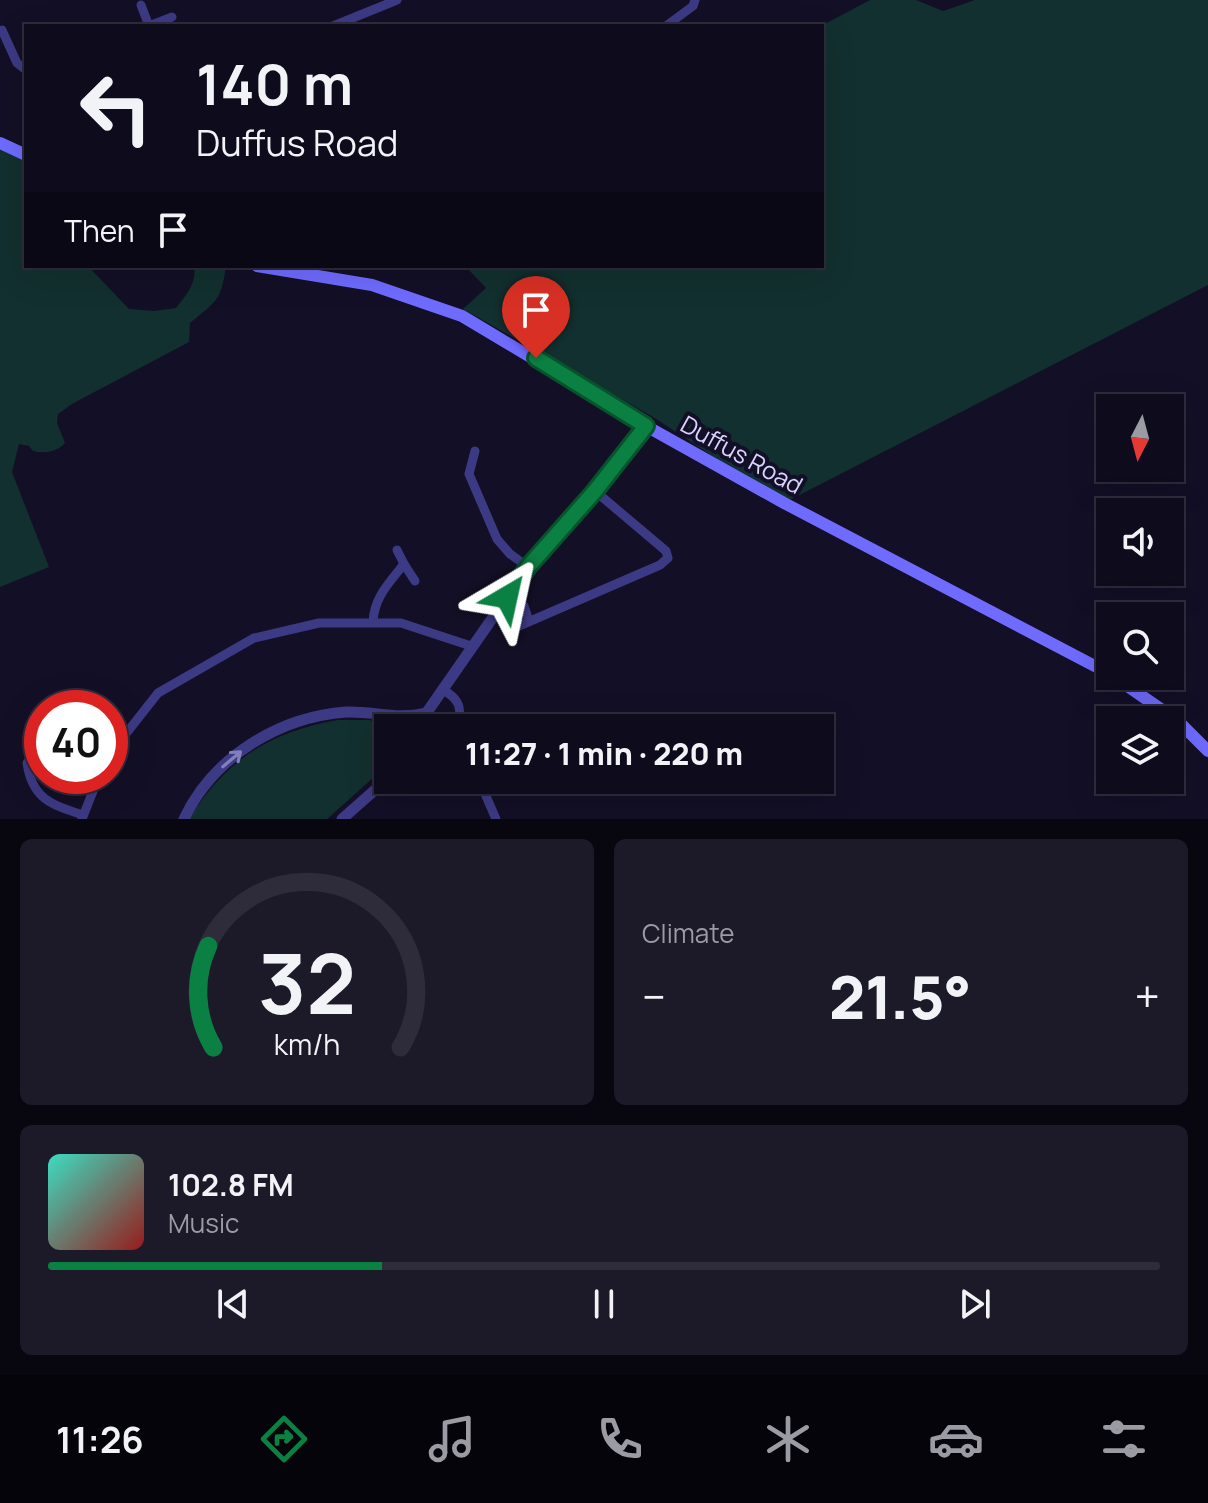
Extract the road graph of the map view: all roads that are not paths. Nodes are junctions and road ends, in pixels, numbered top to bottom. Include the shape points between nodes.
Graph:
1 (397, 0) edge
2 (695, 0) edge
3 (141, 5) dead end
4 (172, 17) dead end
5 (148, 24) edge
6 (154, 24) edge
7 (338, 24) edge
8 (669, 24) edge
9 (0, 31) edge
10 (24, 68) edge
11 (0, 143) edge
12 (24, 153) edge
13 (269, 268) edge
14 (646, 426) junction
15 (475, 451) dead end
16 (595, 491) junction
17 (397, 550) dead end
18 (404, 564) junction
19 (528, 567) junction
20 (415, 581) dead end
21 (524, 606) dead end
22 (529, 621) junction
23 (373, 622) junction
24 (512, 629) dead end
25 (471, 646) junction
26 (1096, 667) edge
27 (442, 689) junction
28 (1134, 690) edge
29 (426, 713) joint
30 (419, 714) edge
31 (460, 714) edge
32 (374, 715) edge
33 (128, 730) edge
34 (1208, 751) edge
35 (374, 791) edge
36 (40, 794) edge
37 (92, 794) edge
38 (485, 794) edge
39 (82, 817) edge
40 (494, 818) edge
41 (184, 819) edge
42 (342, 819) edge

1 - 7 street
2 - 8 street
3 - 5 street
4 - 6 street
9 - 10 street
11 - 12 main road
13 - 14 main road, Duffus Road via 372,285 462,316
14 - 16 street
14 - 26 main road, Duffus Road
15 - 19 street via 469,474 497,539
16 - 19 street
16 - 22 street via 668,558
17 - 18 street
18 - 20 street
18 - 23 street via 379,595
19 - 25 street
21 - 22 street
22 - 24 street
23 - 25 street via 401,623
23 - 33 street via 319,623 254,638 158,693
25 - 27 street
27 - 29 street
27 - 31 street via 457,698
28 - 34 main road, Duffus Road via 1168,713
29 - 30 street
41 -> 32 street via 209,779 262,737 307,718
35 - 42 street
36 - 39 street via 47,803
37 - 39 street
38 - 40 street

